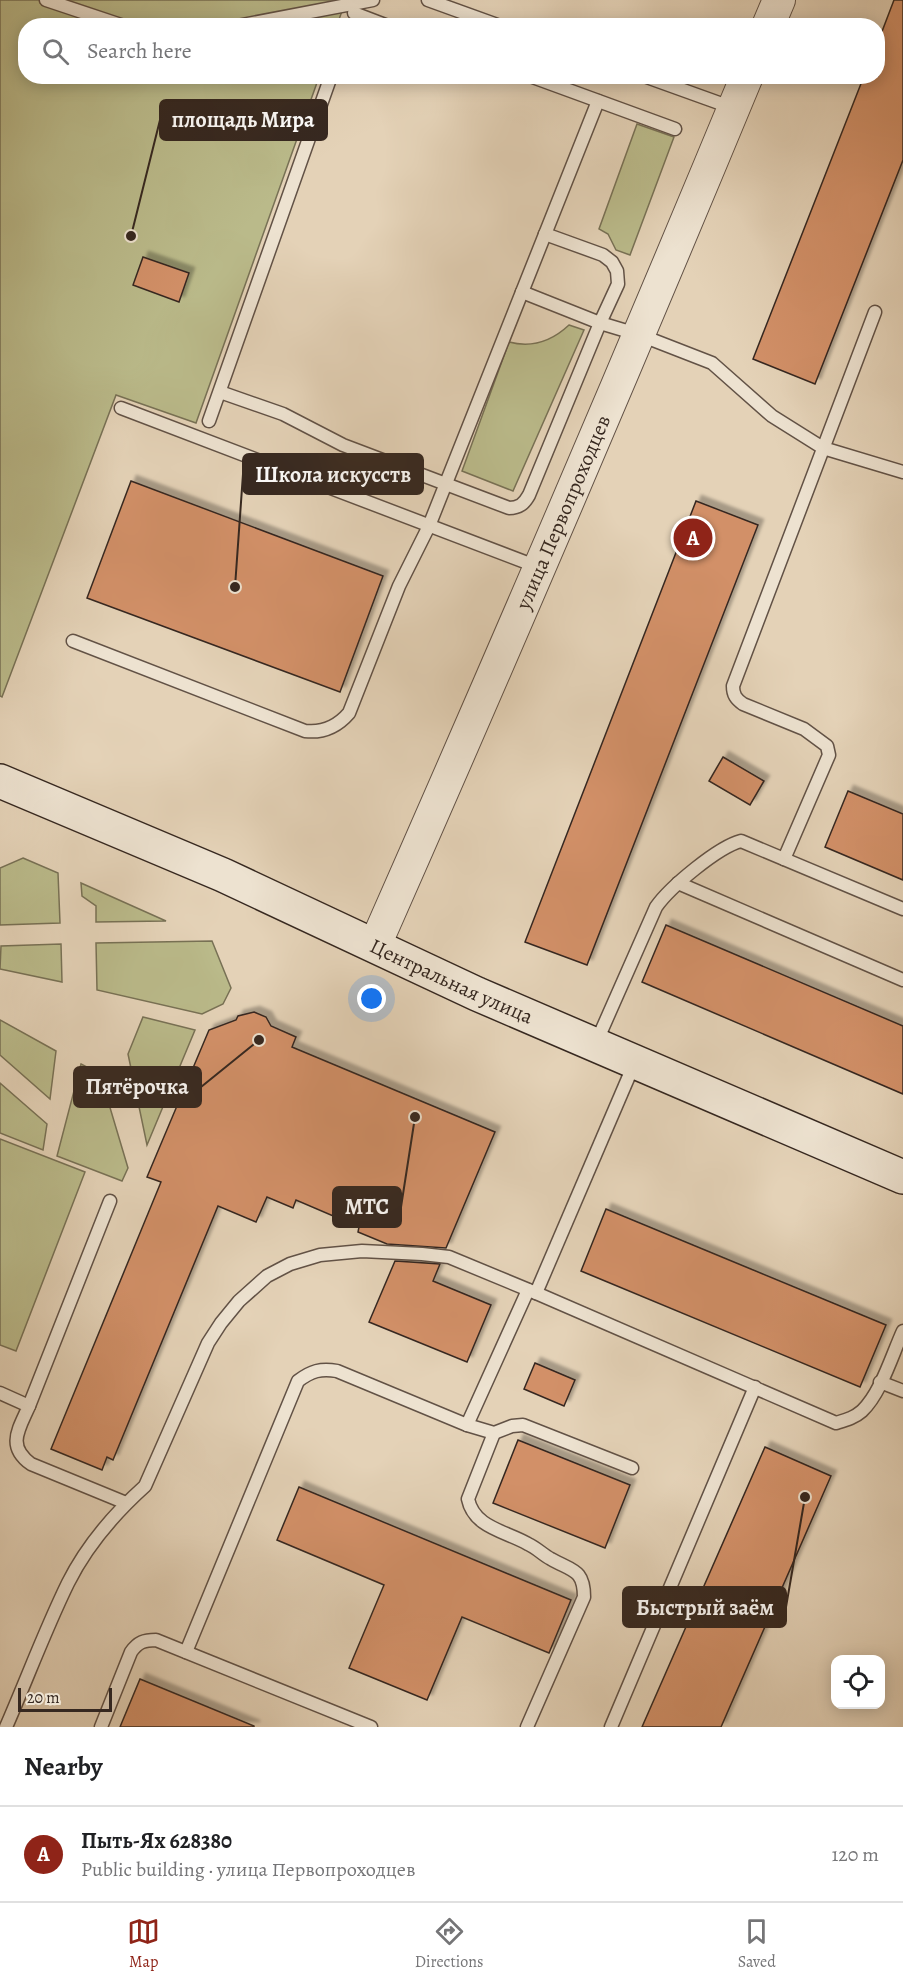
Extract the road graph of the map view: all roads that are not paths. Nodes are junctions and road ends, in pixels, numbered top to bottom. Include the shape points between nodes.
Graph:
1 (46, 0) edge
2 (373, 0) edge
3 (428, 0) edge
4 (779, 0) edge
5 (356, 8) junction
6 (100, 18) edge
7 (290, 18) edge
8 (352, 18) edge
9 (374, 18) edge
10 (478, 18) edge
11 (771, 18) edge
12 (328, 84) edge
13 (552, 84) edge
14 (666, 84) edge
15 (744, 84) edge
16 (598, 101) junction
17 (734, 108) junction
18 (675, 129) dead end
19 (545, 234) junction
20 (522, 292) junction
21 (875, 312) dead end
22 (600, 323) junction
23 (640, 335) junction
24 (220, 392) junction
25 (121, 408) dead end
26 (209, 421) dead end
27 (823, 448) junction
28 (903, 472) edge
29 (446, 484) junction
30 (429, 526) junction
31 (540, 568) junction
32 (72, 640) dead end
33 (0, 781) edge
34 (784, 858) junction
35 (678, 883) junction
36 (903, 909) edge
37 (375, 945) junction
38 (903, 981) edge
39 (595, 1044) junction
40 (635, 1062) junction
41 (903, 1177) edge
42 (110, 1201) dead end
43 (532, 1291) junction
44 (903, 1331) edge
45 (880, 1382) junction
46 (755, 1387) junction
47 (903, 1391) edge
48 (0, 1393) edge
49 (29, 1406) junction
50 (467, 1425) junction
51 (494, 1433) junction
52 (632, 1468) dead end
53 (126, 1503) junction
54 (186, 1652) junction
55 (6, 1727) edge
56 (101, 1727) edge
57 (371, 1727) edge
58 (527, 1727) edge
59 (611, 1727) edge

1 - 6 lane
2 - 5 lane
3 - 10 lane
4 - 11 street
5 - 7 lane
5 - 8 lane
5 - 9 lane
12 - 24 lane
13 - 16 lane
14 - 17 lane
15 - 17 street, улица Первопроходцев
16 - 18 lane
16 - 19 lane
17 - 23 street, улица Первопроходцев
19 - 20 lane
19 - 22 lane via 612,262 618,284
20 - 22 lane
20 - 29 lane
21 - 27 lane
22 - 23 lane
22 - 29 lane via 524,503 509,508
23 - 27 lane via 712,363 772,416
23 - 31 street, улица Первопроходцев
24 - 26 lane
24 - 29 lane via 283,414 343,445
25 - 30 lane
27 - 28 lane
27 - 34 lane via 733,686 733,693 743,704 804,729 827,746 828,755
29 - 30 lane
30 - 31 lane
30 - 32 lane via 399,586 349,713 329,729 305,731
31 - 37 street, улица Первопроходцев
33 - 37 main road, Центральная улица via 223,875
34 - 35 lane via 741,841 730,844
34 - 36 lane
35 - 38 lane
35 - 39 lane via 656,907
37 - 39 main road, Центральная улица
39 - 40 main road, Центральная улица
40 - 41 main road, Центральная улица
40 - 43 lane
42 - 49 lane
43 - 46 lane
43 - 50 lane
43 - 53 lane via 449,1257 412,1253 362,1251 320,1255 267,1276 239,1301 208,1343 145,1486
44 - 45 lane
45 - 46 lane via 860,1412 836,1423
45 - 47 lane
46 - 59 lane
48 - 49 lane
49 - 53 lane via 16,1438 21,1457
50 - 51 lane
50 - 54 lane via 338,1371 315,1371 298,1381
51 - 52 lane via 523,1425
51 - 58 lane via 468,1499 470,1509 485,1524 570,1568 580,1575 584,1586 584,1597
53 - 55 lane via 69,1582
54 - 56 lane via 156,1640 137,1644
54 - 57 lane

